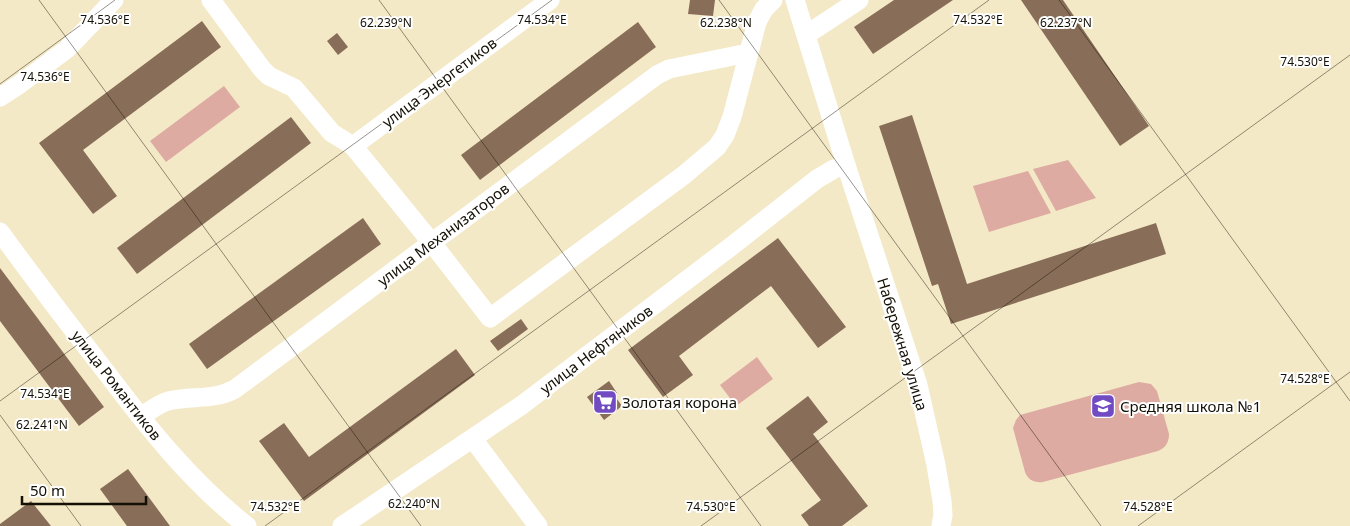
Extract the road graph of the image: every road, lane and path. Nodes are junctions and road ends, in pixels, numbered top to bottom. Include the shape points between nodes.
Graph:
1 (114, 0) edge
2 (211, 0) edge
3 (550, 0) edge
4 (772, 0) edge
5 (795, 0) edge
6 (858, 0) edge
7 (806, 35) junction
8 (748, 53) junction
9 (0, 97) edge
10 (352, 146) junction
11 (846, 165) junction
12 (0, 232) edge
13 (432, 243) junction
14 (140, 418) junction
15 (473, 439) junction
16 (247, 526) edge
17 (342, 526) edge
18 (538, 526) edge
19 (941, 526) edge

1 - 9 street via 67,49
2 - 10 street via 262,69 294,88 332,133
3 - 10 street, улица Энергетиков
4 - 8 street via 757,22
5 - 7 street, Набережная улица
6 - 7 street
7 - 11 street, Набережная улица
8 - 13 street, улица Механизаторов via 669,69 657,75
8 - 13 street via 732,117 717,147 684,175 490,318
10 - 13 street
11 - 15 street, улица Нефтяников via 817,179
11 - 19 street, Набережная улица via 918,384 941,492
12 - 14 street, улица Романтиков
13 - 14 street, улица Механизаторов via 235,389 217,397 169,401
14 - 16 street, улица Романтиков via 214,500
15 - 17 street, улица Нефтяников
15 - 18 street

